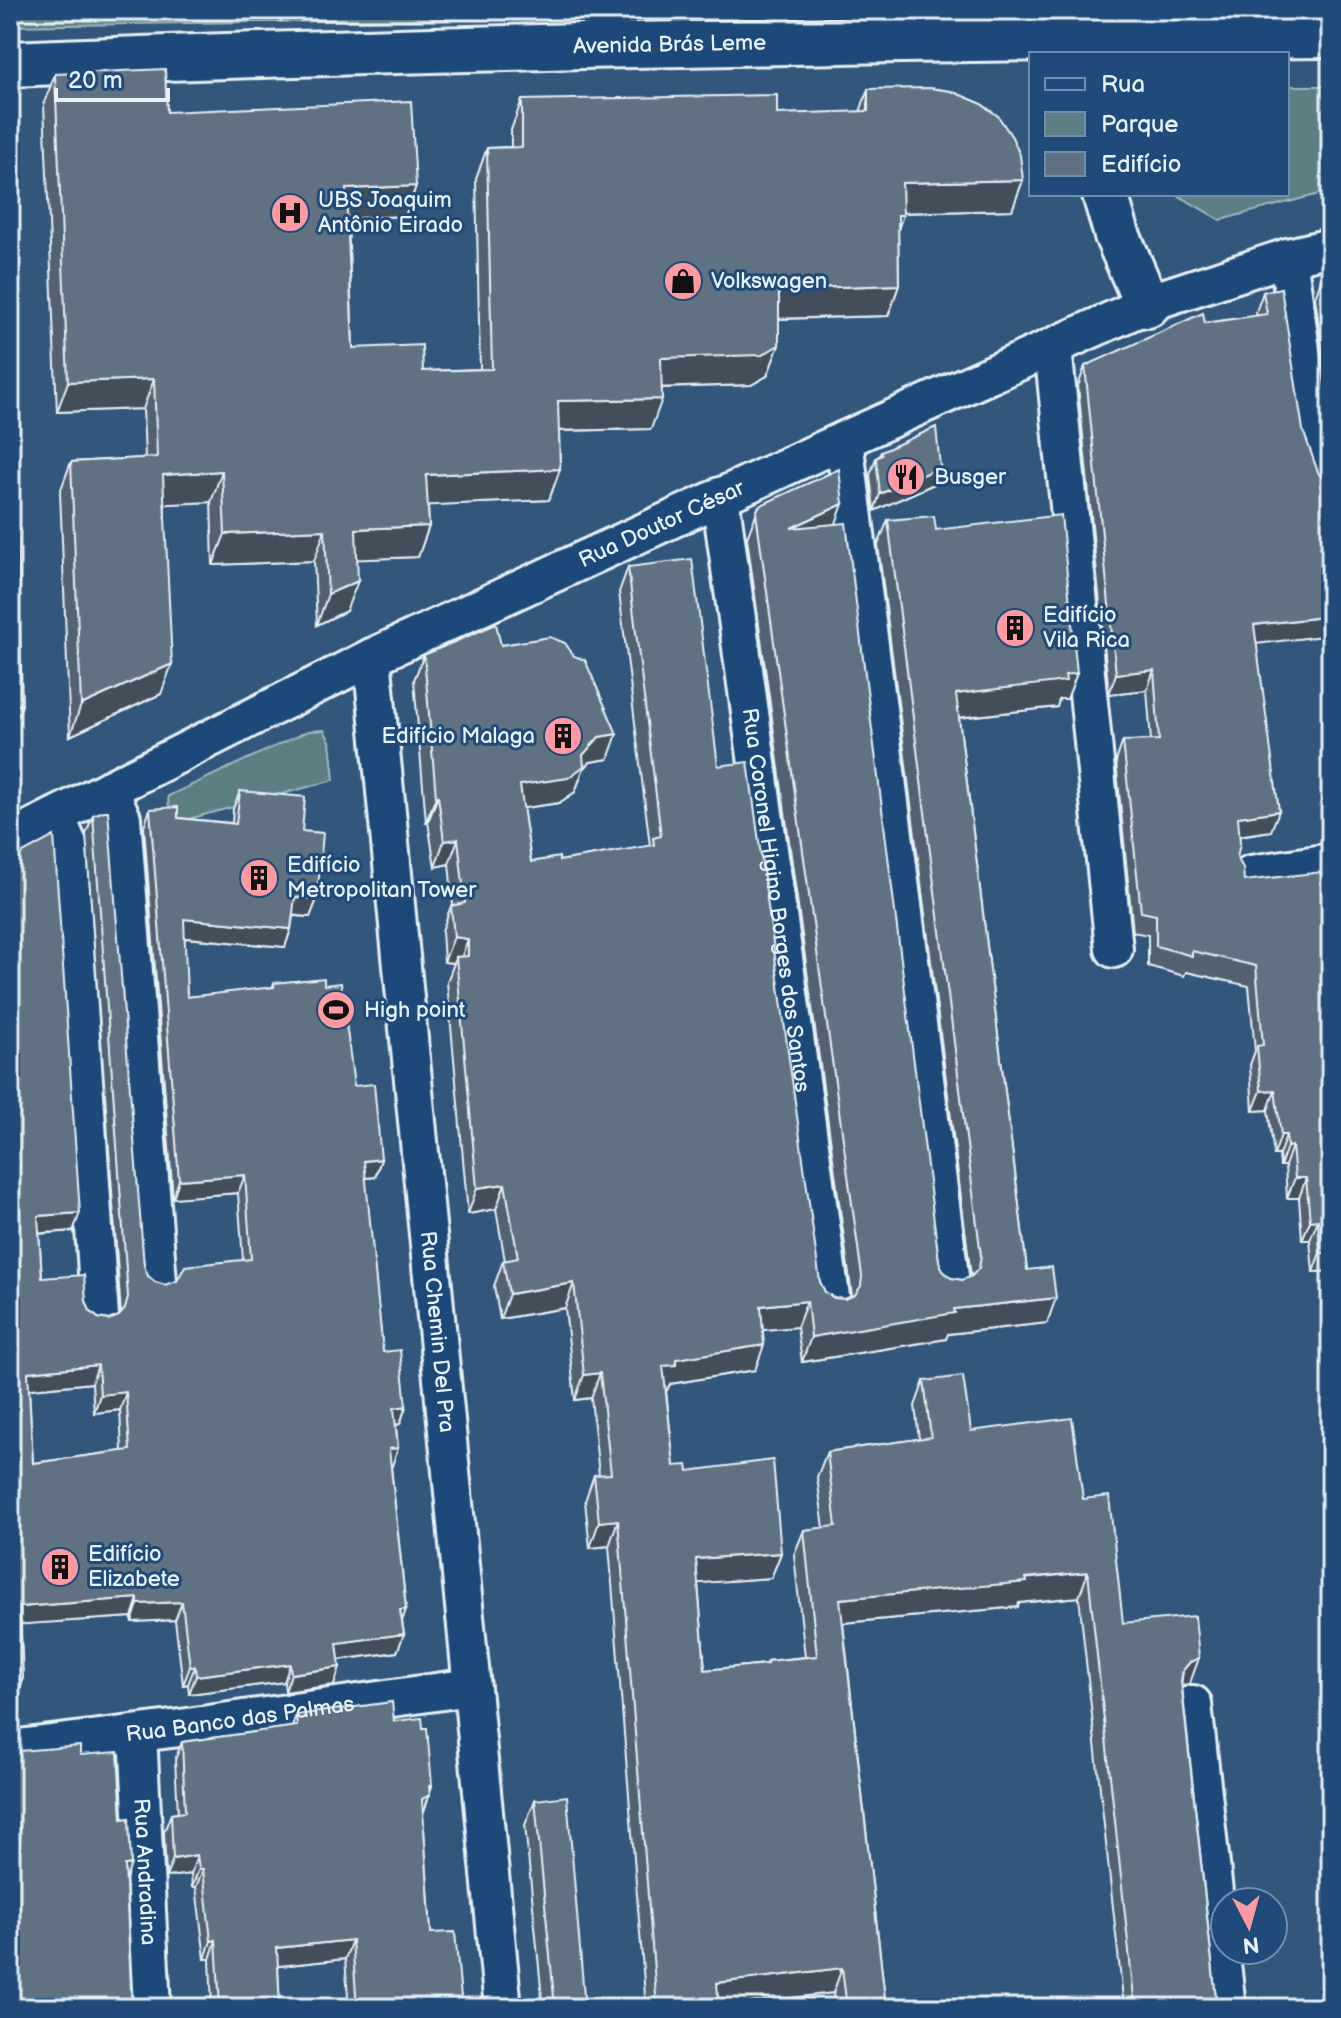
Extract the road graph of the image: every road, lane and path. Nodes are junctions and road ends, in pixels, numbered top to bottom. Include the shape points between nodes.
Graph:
1 (1331, 35) edge
2 (1021, 49) edge
3 (10, 64) edge
4 (1106, 196) edge
5 (1331, 247) edge
6 (1288, 257) junction
7 (1147, 305) junction
8 (1053, 348) junction
9 (844, 440) junction
10 (1331, 485) edge
11 (720, 496) junction
12 (372, 657) junction
13 (109, 789) junction
14 (56, 816) junction
15 (10, 839) edge
16 (1331, 862) edge
17 (1251, 874) dead end
18 (1114, 949) dead end
19 (158, 1282) edge
20 (951, 1284) edge
21 (832, 1304) edge
22 (100, 1317) edge
23 (471, 1687) junction
24 (1193, 1704) dead end
25 (138, 1734) junction
26 (10, 1749) edge
27 (152, 2008) edge
28 (503, 2008) edge
29 (1227, 2008) edge

1 - 2 main road, Avenida Brás Leme
2 - 3 main road, Avenida Brás Leme via 308,52
4 - 7 main road
5 - 6 street, Rua Doutor César
6 - 7 street, Rua Doutor César
6 - 10 street via 1310,415
7 - 8 street, Rua Doutor César
8 - 9 street, Rua Doutor César
8 - 18 street
9 - 11 street, Rua Doutor César
9 - 20 street
11 - 12 street, Rua Doutor César
11 - 21 street, Rua Coronel Higino Borges dos Santos
12 - 13 street, Rua Doutor César
12 - 23 street, Rua Chemin Del Pra
13 - 14 street, Rua Doutor César
13 - 19 street via 122,818
14 - 15 street, Rua Doutor César
14 - 22 street via 68,844
16 - 17 street
23 - 25 street, Rua Banco das Palmas
23 - 28 street, Rua Chemin Del Pra
24 - 29 street
25 - 26 street, Rua Banco das Palmas
25 - 27 street, Rua Andradina

